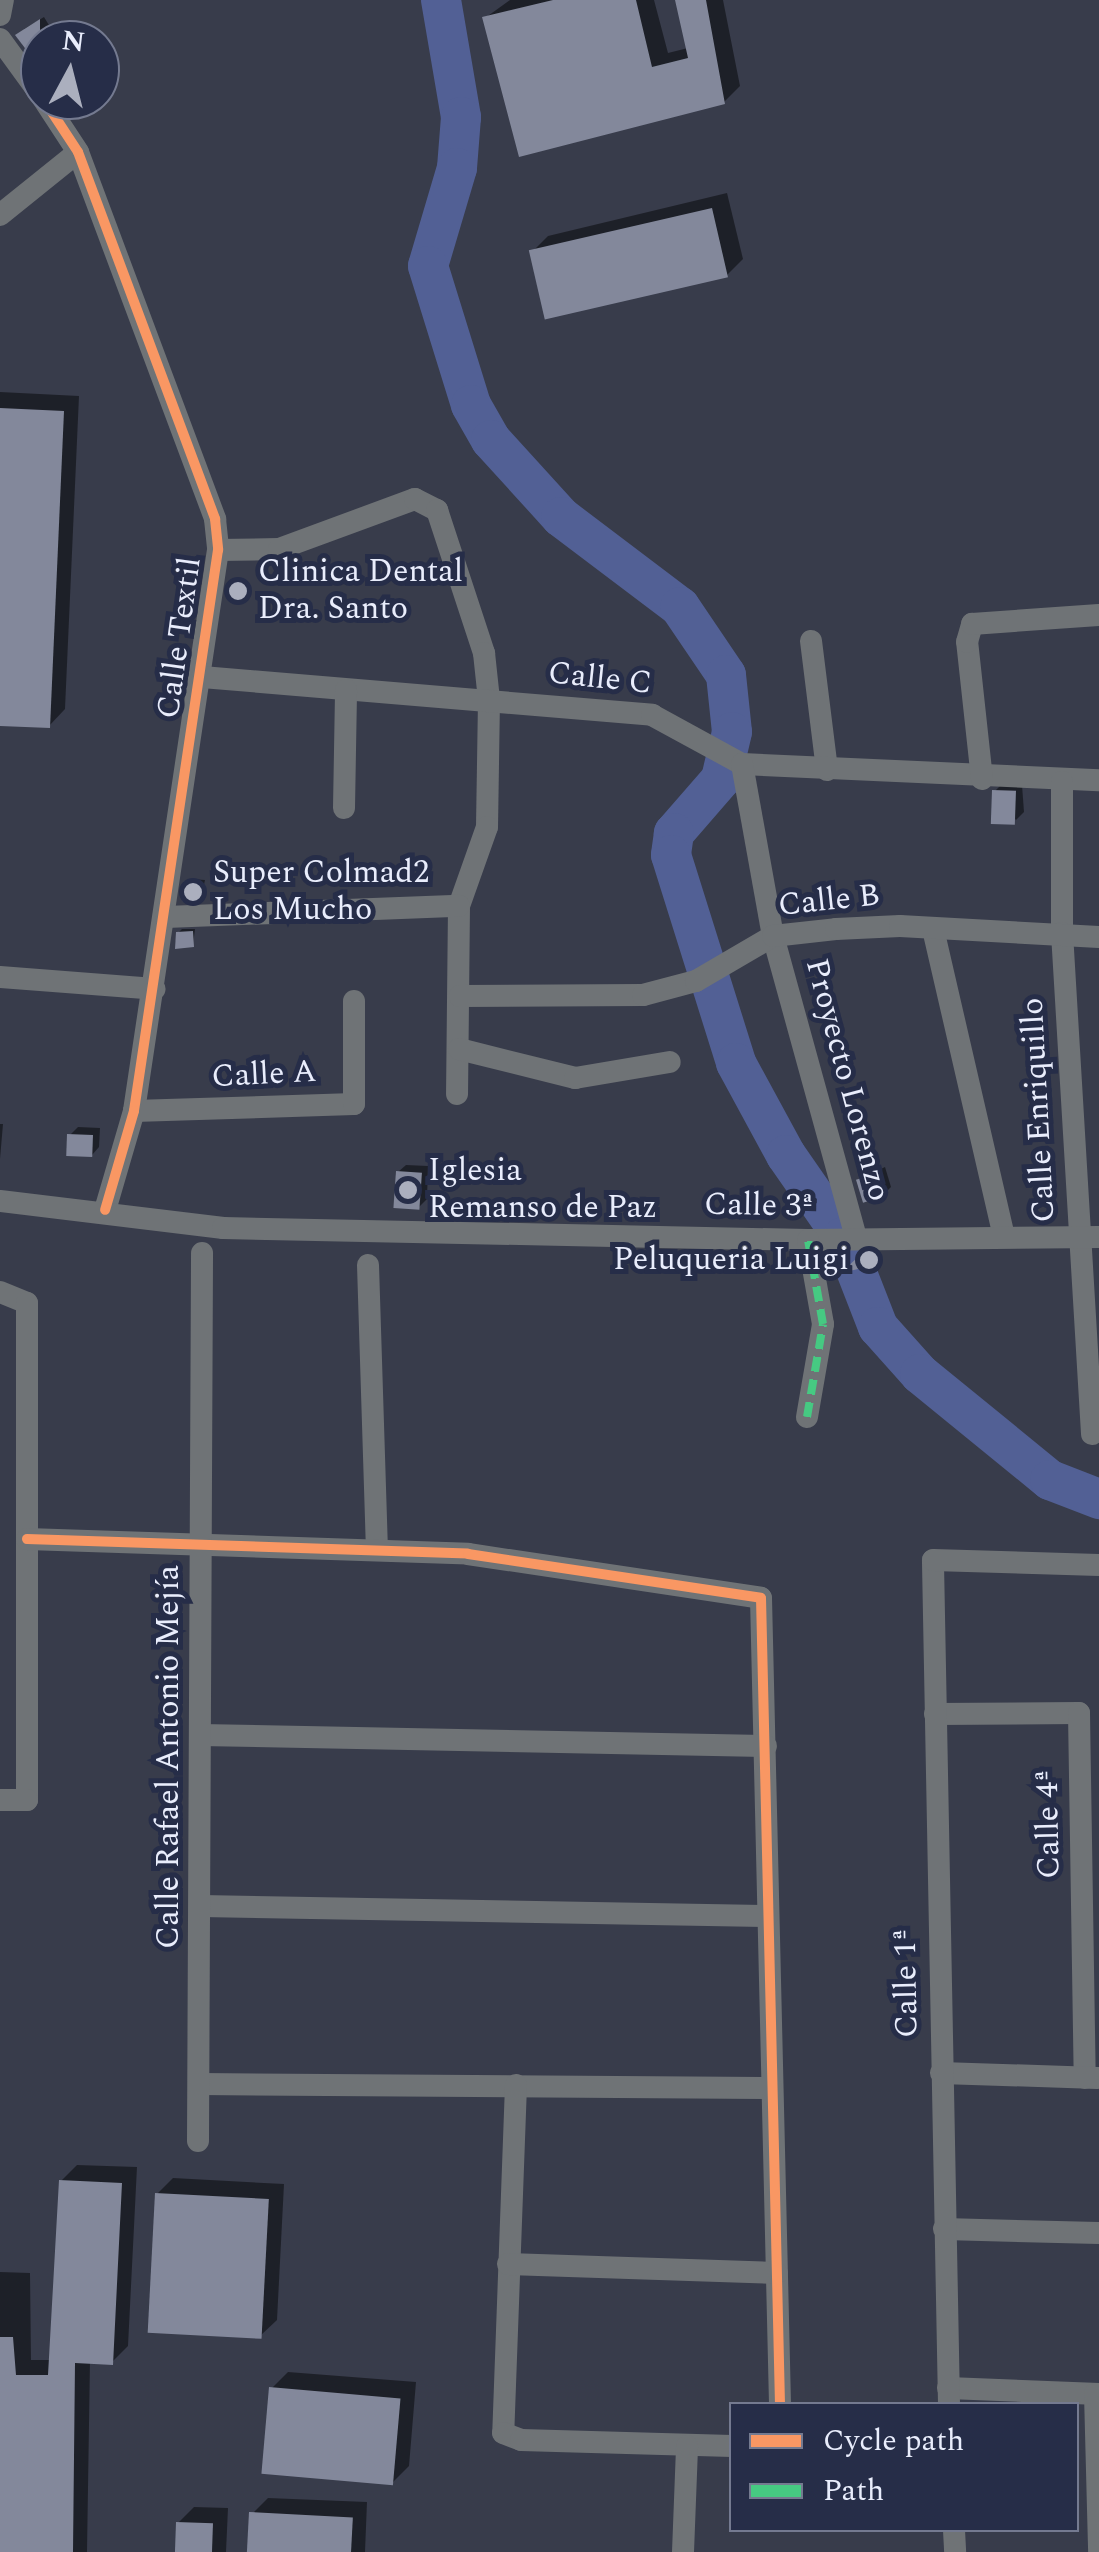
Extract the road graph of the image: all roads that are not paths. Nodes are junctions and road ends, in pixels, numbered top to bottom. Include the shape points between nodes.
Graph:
1 (3, 0) edge
2 (1, 29) edge
3 (20, 61) edge
4 (57, 120) edge
5 (78, 152) junction
6 (0, 215) edge
7 (218, 550) junction
8 (1099, 615) edge
9 (811, 641) dead end
10 (202, 677) junction
11 (346, 690) junction
12 (489, 700) junction
13 (742, 764) junction
14 (828, 770) junction
15 (982, 778) junction
16 (1099, 780) edge
17 (1062, 782) junction
18 (344, 808) dead end
19 (459, 906) junction
20 (166, 917) junction
21 (933, 929) junction
22 (1062, 933) junction
23 (773, 936) junction
24 (1099, 936) edge
25 (0, 977) edge
26 (155, 988) junction
27 (460, 996) junction
28 (354, 1001) dead end
29 (458, 1050) junction
30 (670, 1062) dead end
31 (456, 1094) dead end
32 (134, 1111) junction
33 (0, 1202) edge
34 (105, 1210) junction
35 (1004, 1236) junction
36 (856, 1237) junction
37 (1089, 1237) edge
38 (814, 1240) junction
39 (202, 1253) dead end
40 (368, 1265) dead end
41 (0, 1292) edge
42 (1094, 1390) edge
43 (807, 1416) dead end
44 (1092, 1434) dead end
45 (27, 1539) junction
46 (203, 1544) junction
47 (376, 1547) junction
48 (1099, 1564) edge
49 (935, 1714) junction
50 (200, 1735) junction
51 (766, 1746) junction
52 (0, 1800) edge
53 (201, 1906) junction
54 (766, 1916) junction
55 (941, 2073) junction
56 (1092, 2078) edge
57 (199, 2084) junction
58 (516, 2086) junction
59 (771, 2088) junction
60 (198, 2141) dead end
61 (944, 2229) junction
62 (1099, 2233) edge
63 (508, 2264) junction
64 (778, 2273) junction
65 (1097, 2394) edge
66 (949, 2396) edge
67 (780, 2402) edge
68 (687, 2446) junction
69 (729, 2446) edge
70 (684, 2552) edge
71 (1099, 2552) edge

1 - 2 street, Calle Textil
2 - 3 street, Calle Textil
4 - 5 street, Calle Textil
5 - 6 street
5 - 7 street, Calle Textil via 215,519
7 - 10 street, Calle Textil
7 - 12 street via 279,549 394,504 428,501 437,510 484,652
8 - 15 street via 972,624 966,642
9 - 14 street
10 - 11 street, Calle C
10 - 20 street, Calle Textil
11 - 12 street, Calle C
11 - 18 street
12 - 13 street, Calle C via 652,716
12 - 19 street via 486,827
13 - 14 street, Calle C
13 - 23 street, Proyecto Lorenzo
14 - 15 street, Calle C
15 - 17 street, Calle C
16 - 17 street, Calle C
17 - 22 street, Calle Enriquillo
19 - 20 street
19 - 27 street
20 - 26 street, Calle Textil
21 - 22 street, Calle B
21 - 23 street, Calle B
21 - 35 street
22 - 24 street, Calle B
22 - 37 street, Calle Enriquillo
23 - 27 street, Calle B via 696,981 605,999
23 - 36 street, Proyecto Lorenzo
25 - 26 street
26 - 32 street, Calle Textil
27 - 29 street
28 - 32 street, Calle A via 354,1104
29 - 30 street via 575,1078
29 - 31 street
32 - 34 street, Calle Textil
33 - 34 street, Calle 3ª
34 - 38 street, Calle 3ª via 223,1228
35 - 36 street, Calle 3ª
35 - 37 street, Calle 3ª
36 - 38 street, Calle 3ª
37 - 42 street, Calle Enriquillo
38 - 43 street via 823,1324
39 - 46 street, Calle Rafael Antonio Mejía
40 - 47 street
41 - 45 street via 26,1302
42 - 44 street, Calle Enriquillo
45 - 46 street
45 - 52 street via 27,1800
46 - 47 street
46 - 50 street, Calle Rafael Antonio Mejía
47 - 51 street via 752,1592 766,1610
48 - 49 street, Calle 1ª via 934,1560
49 - 55 street, Calle 1ª
49 - 56 street, Calle 4ª via 1079,1714
50 - 51 street
50 - 53 street, Calle Rafael Antonio Mejía
51 - 54 street
53 - 54 street
53 - 57 street, Calle Rafael Antonio Mejía
54 - 59 street
55 - 56 street
55 - 61 street, Calle 1ª
57 - 58 street
57 - 60 street, Calle Rafael Antonio Mejía
58 - 59 street
58 - 63 street
59 - 64 street
61 - 62 street
61 - 66 street, Calle 1ª
63 - 64 street
63 - 68 street via 504,2433 521,2440
64 - 67 street
65 - 66 street
65 - 71 street
68 - 69 street
68 - 70 street

